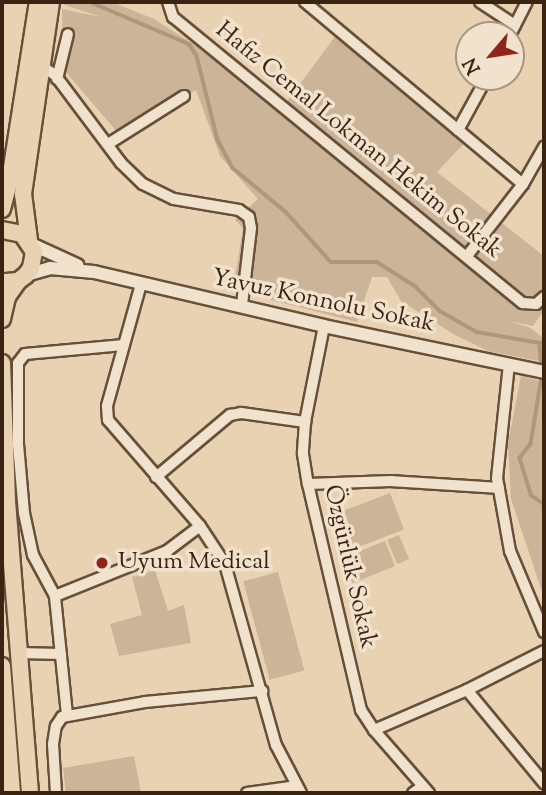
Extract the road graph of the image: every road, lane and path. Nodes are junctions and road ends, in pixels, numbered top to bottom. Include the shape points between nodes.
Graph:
1 (168, 2) edge
2 (304, 2) edge
3 (480, 2) edge
4 (527, 2) edge
5 (46, 4) edge
6 (502, 21) edge
7 (517, 21) edge
8 (68, 34) dead end
9 (42, 66) junction
10 (57, 79) junction
11 (479, 91) edge
12 (184, 96) dead end
13 (458, 130) junction
14 (108, 144) junction
15 (544, 147) edge
16 (523, 184) junction
17 (2, 209) edge
18 (2, 230) edge
19 (30, 242) junction
20 (467, 256) junction
21 (94, 272) junction
22 (15, 279) edge
23 (141, 284) junction
24 (544, 297) edge
25 (242, 305) junction
26 (2, 319) edge
27 (324, 326) junction
28 (124, 345) junction
29 (2, 363) edge
30 (509, 364) junction
31 (539, 371) edge
32 (305, 422) junction
33 (156, 477) junction
34 (308, 484) junction
35 (499, 488) junction
36 (200, 526) junction
37 (55, 596) junction
38 (544, 632) edge
39 (544, 651) edge
40 (19, 653) junction
41 (61, 654) junction
42 (2, 666) edge
43 (467, 690) junction
44 (262, 691) junction
45 (67, 715) junction
46 (374, 730) junction
47 (544, 783) edge
48 (299, 790) edge
49 (426, 790) edge
50 (12, 793) edge
51 (30, 793) edge
52 (55, 793) edge
53 (247, 793) edge
54 (413, 793) edge

1 - 20 street, Hafiz Cemal Lokman Hekim Sokak via 173,17
2 - 13 street
3 - 6 street
4 - 7 street
5 - 9 main road
5 - 17 main road
8 - 10 street
9 - 10 street
9 - 19 main road via 23,194
10 - 14 street
11 - 13 street
12 - 14 street
13 - 16 street
14 - 25 street via 131,173 156,192 248,215 251,228
15 - 16 street
16 - 20 street
18 - 19 main road via 14,230
19 - 21 street, Yavuz Konnolu Sokak
19 - 22 main road via 34,260
20 - 24 street, Hafiz Cemal Lokman Hekim Sokak via 523,303 531,305
21 - 22 street, Yavuz Konnolu Sokak via 50,268
21 - 23 street, Yavuz Konnolu Sokak
22 - 26 main road
23 - 25 street, Yavuz Konnolu Sokak
23 - 28 street
25 - 27 street, Yavuz Konnolu Sokak
27 - 30 street, Yavuz Konnolu Sokak
27 - 32 street, Özgürlük Sokak
28 - 33 street via 107,417
28 - 37 street via 25,354 19,360 18,444 24,513 33,555
29 - 40 main road
30 - 31 street, Yavuz Konnolu Sokak
30 - 35 street via 497,462
32 - 33 street via 234,414
32 - 34 street, Özgürlük Sokak via 303,454
33 - 36 street
34 - 35 street via 391,481
34 - 46 street, Özgürlük Sokak via 359,705
35 - 38 street via 510,551
36 - 37 street via 167,551
36 - 44 street via 229,574
37 - 41 street
39 - 43 street
40 - 41 street
40 - 51 main road
41 - 45 street
42 - 50 main road
43 - 46 street
43 - 47 street
44 - 45 street
44 - 48 street via 276,746
45 - 52 street via 58,721 54,737
46 - 49 street, Özgürlük Sokak
48 - 53 street
49 - 54 street

